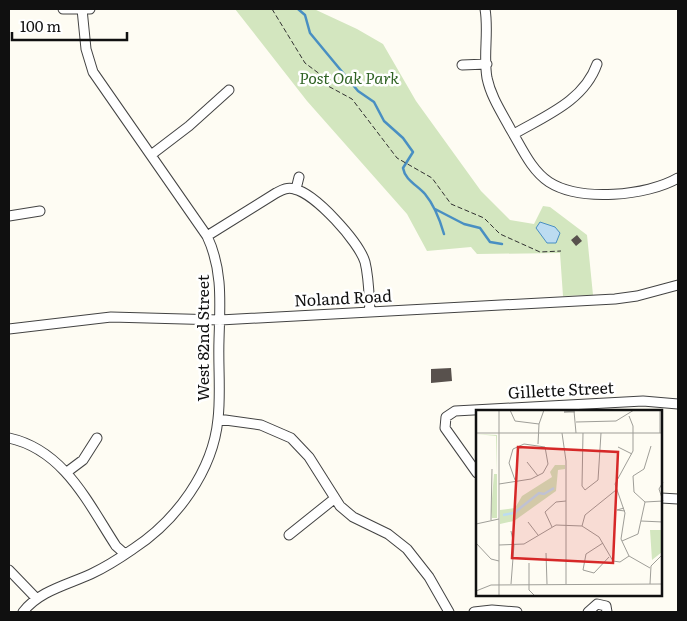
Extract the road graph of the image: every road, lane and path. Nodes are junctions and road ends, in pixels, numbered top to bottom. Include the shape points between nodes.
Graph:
1 (63, 9) edge
2 (82, 9) edge
3 (90, 9) edge
4 (272, 9) edge
5 (484, 9) edge
6 (486, 64) junction
7 (597, 64) dead end
8 (462, 65) dead end
9 (229, 90) dead end
10 (514, 134) junction
11 (150, 155) junction
12 (299, 177) dead end
13 (678, 178) edge
14 (296, 189) junction
15 (40, 211) dead end
16 (9, 216) edge
17 (207, 236) junction
18 (562, 250) dead end
19 (678, 285) edge
20 (370, 312) junction
21 (220, 320) junction
22 (9, 329) edge
23 (678, 404) edge
24 (218, 419) junction
25 (9, 438) edge
26 (97, 438) dead end
27 (67, 472) junction
28 (476, 472) edge
29 (662, 498) edge
30 (334, 499) junction
31 (678, 499) edge
32 (289, 535) dead end
33 (125, 554) junction
34 (9, 570) edge
35 (36, 598) junction
36 (23, 612) edge
37 (449, 612) edge
38 (474, 612) edge
39 (517, 612) edge
40 (588, 612) edge
41 (607, 612) edge

1 - 2 street
2 - 3 street
2 - 11 street, West 82nd Street via 86,49 93,72
4 - 18 path via 305,63 321,75 328,86 352,99 386,145 402,161 432,178 451,204 484,218 500,234 540,252
5 - 6 street
6 - 8 street
6 - 10 street via 491,91
7 - 10 street via 580,92
9 - 11 street
10 - 13 street via 533,167 549,182 567,192 625,193 663,185
11 - 17 street, West 82nd Street
12 - 14 street
14 - 17 street via 286,188 276,193
14 - 20 street via 314,200 360,250 367,275
15 - 16 street
17 - 21 street, West 82nd Street via 217,261 221,284
19 - 20 street, Noland Road via 615,299
20 - 21 street, Noland Road
21 - 22 street, Noland Road via 111,317
21 - 24 street, West 82nd Street
23 - 28 street, Gillette Street via 643,401 455,411 446,417 446,428
24 - 30 street via 261,425 291,438 309,457
24 - 33 street, West 82nd Street via 207,461 187,496 160,527
25 - 27 street via 30,445
26 - 27 street via 84,460
27 - 33 street via 116,546
29 - 31 street
30 - 32 street
30 - 37 street via 353,517 388,534 407,549 429,577
33 - 35 street, West 82nd Street via 91,574
34 - 35 street
35 - 36 street, West 82nd Street
38 - 39 street
40 - 41 street via 597,604 606,606

